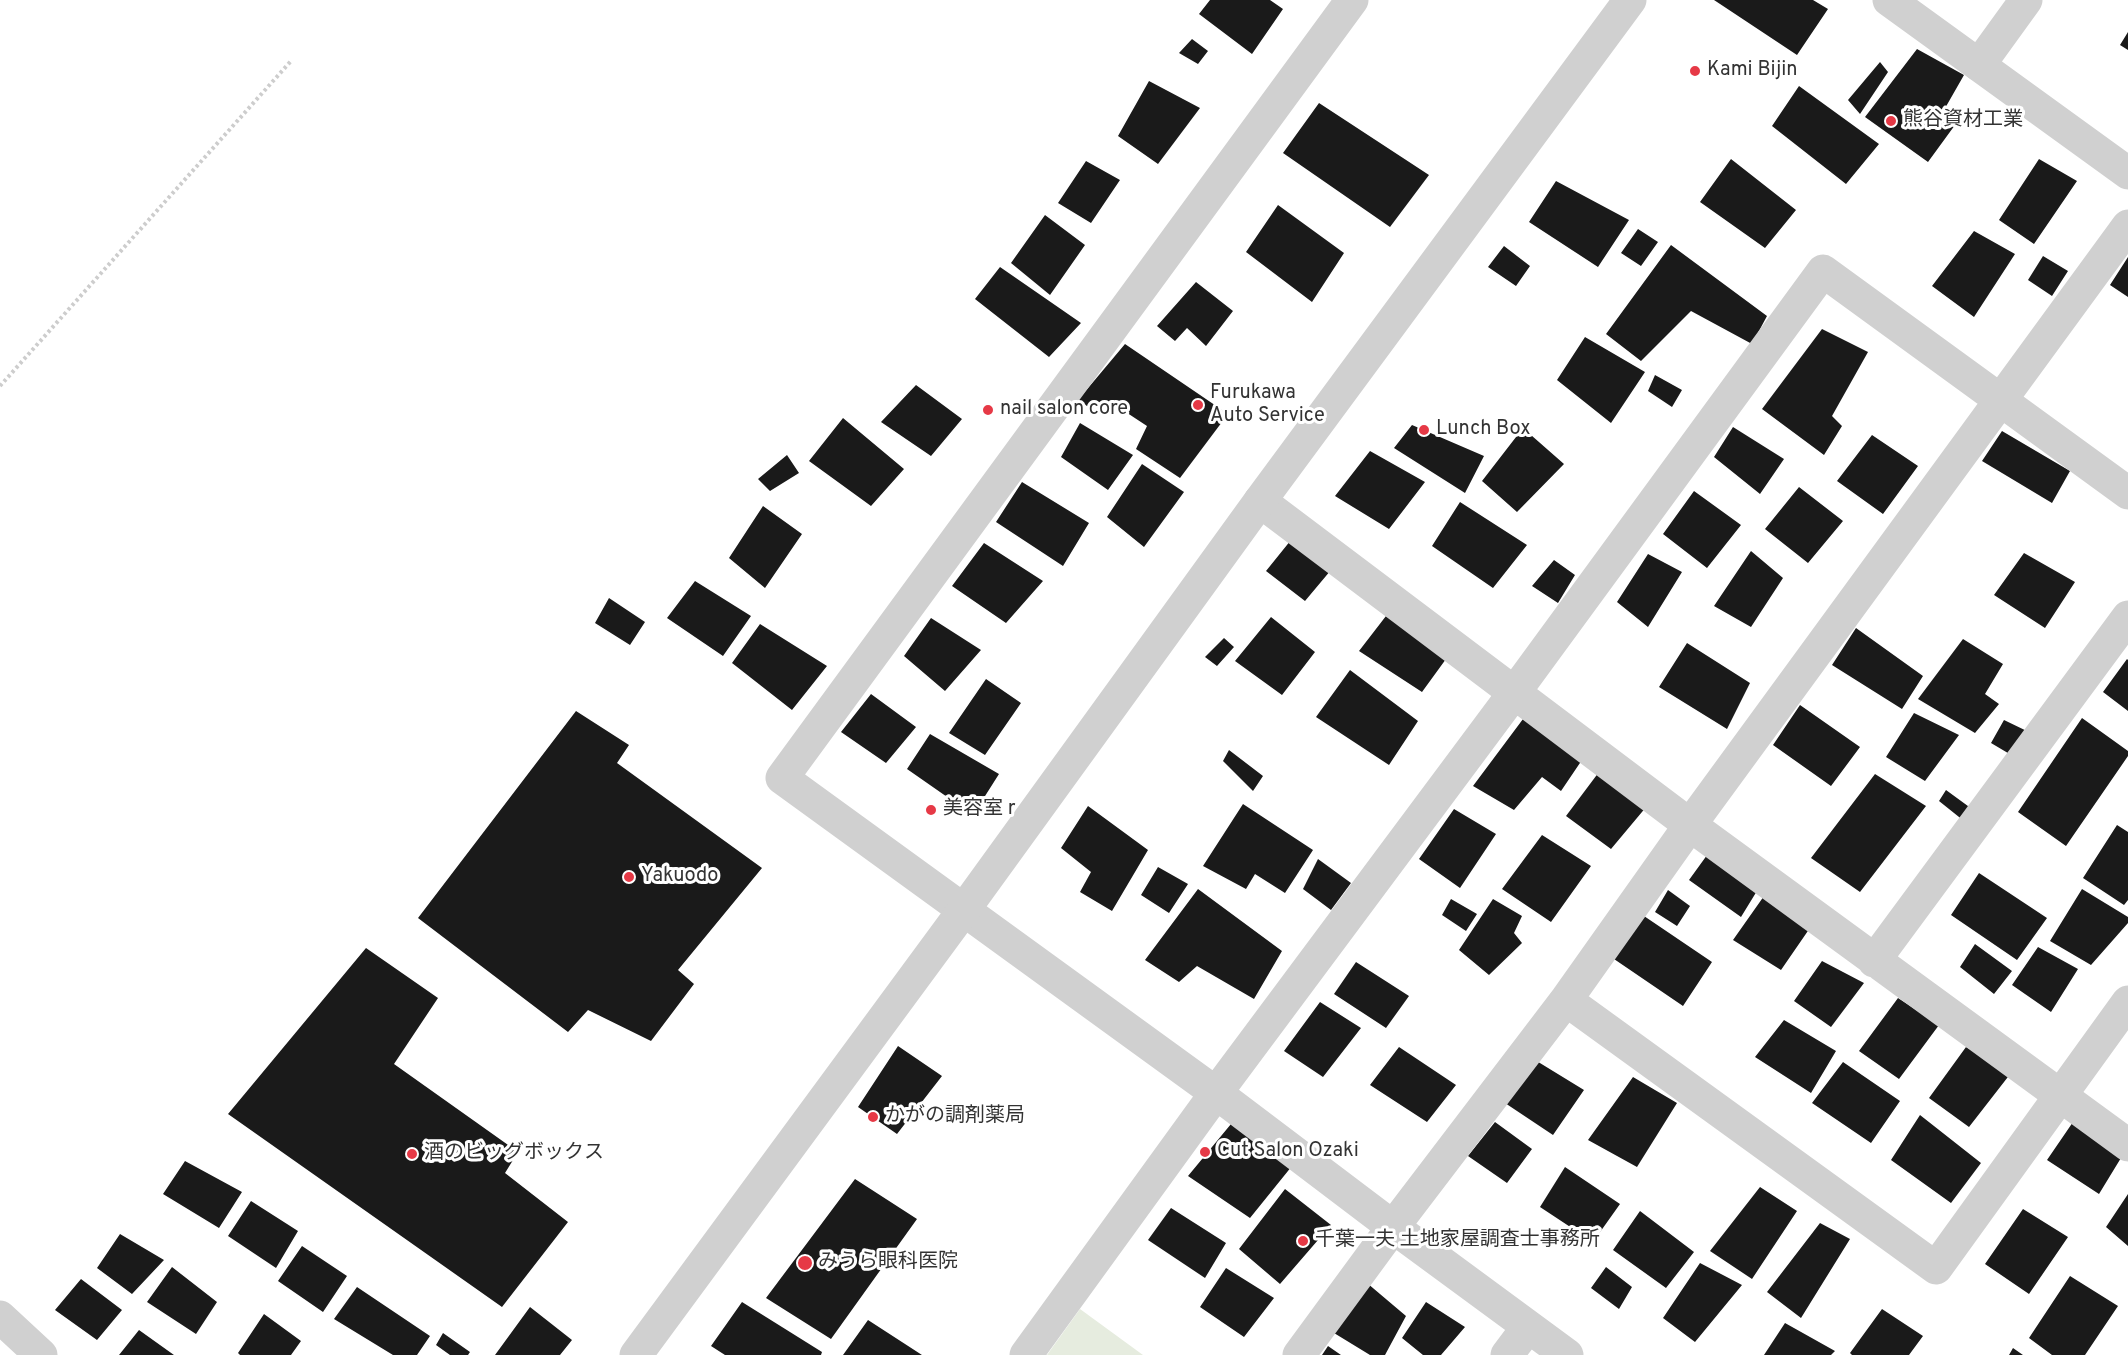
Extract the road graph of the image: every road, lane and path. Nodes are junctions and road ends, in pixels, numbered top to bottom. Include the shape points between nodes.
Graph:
1 (1352, 0) edge
2 (1630, 0) edge
3 (1889, 0) edge
4 (2026, 0) edge
5 (291, 61) dead end
6 (1979, 65) junction
7 (2128, 173) edge
8 (2128, 226) edge
9 (0, 386) edge
10 (2000, 400) junction
11 (2128, 493) edge
12 (1260, 501) junction
13 (2128, 617) edge
14 (1514, 693) junction
15 (1690, 825) junction
16 (963, 911) junction
17 (1874, 961) junction
18 (1566, 1000) junction
19 (2128, 1002) edge
20 (1216, 1093) junction
21 (2060, 1096) junction
22 (2128, 1145) edge
23 (1393, 1227) junction
24 (0, 1317) edge
25 (1528, 1327) junction
26 (41, 1355) edge
27 (636, 1355) edge
28 (1026, 1355) edge
29 (1299, 1355) edge
30 (1507, 1355) edge
31 (1567, 1355) edge

1 - 16 street via 782,778
2 - 12 street
3 - 6 street
4 - 6 street
5 - 9 path
6 - 7 street
8 - 10 street
10 - 11 street
10 - 14 street via 1823,272
10 - 15 street
12 - 14 street
12 - 16 street
13 - 17 street
14 - 15 street
14 - 20 street
15 - 17 street
15 - 18 street
16 - 20 street
16 - 27 street
17 - 21 street
18 - 21 street via 1936,1268
18 - 23 street
19 - 21 street
20 - 23 street
20 - 28 street
21 - 22 street
23 - 25 street
23 - 29 street
24 - 26 street
25 - 30 street
25 - 31 street

